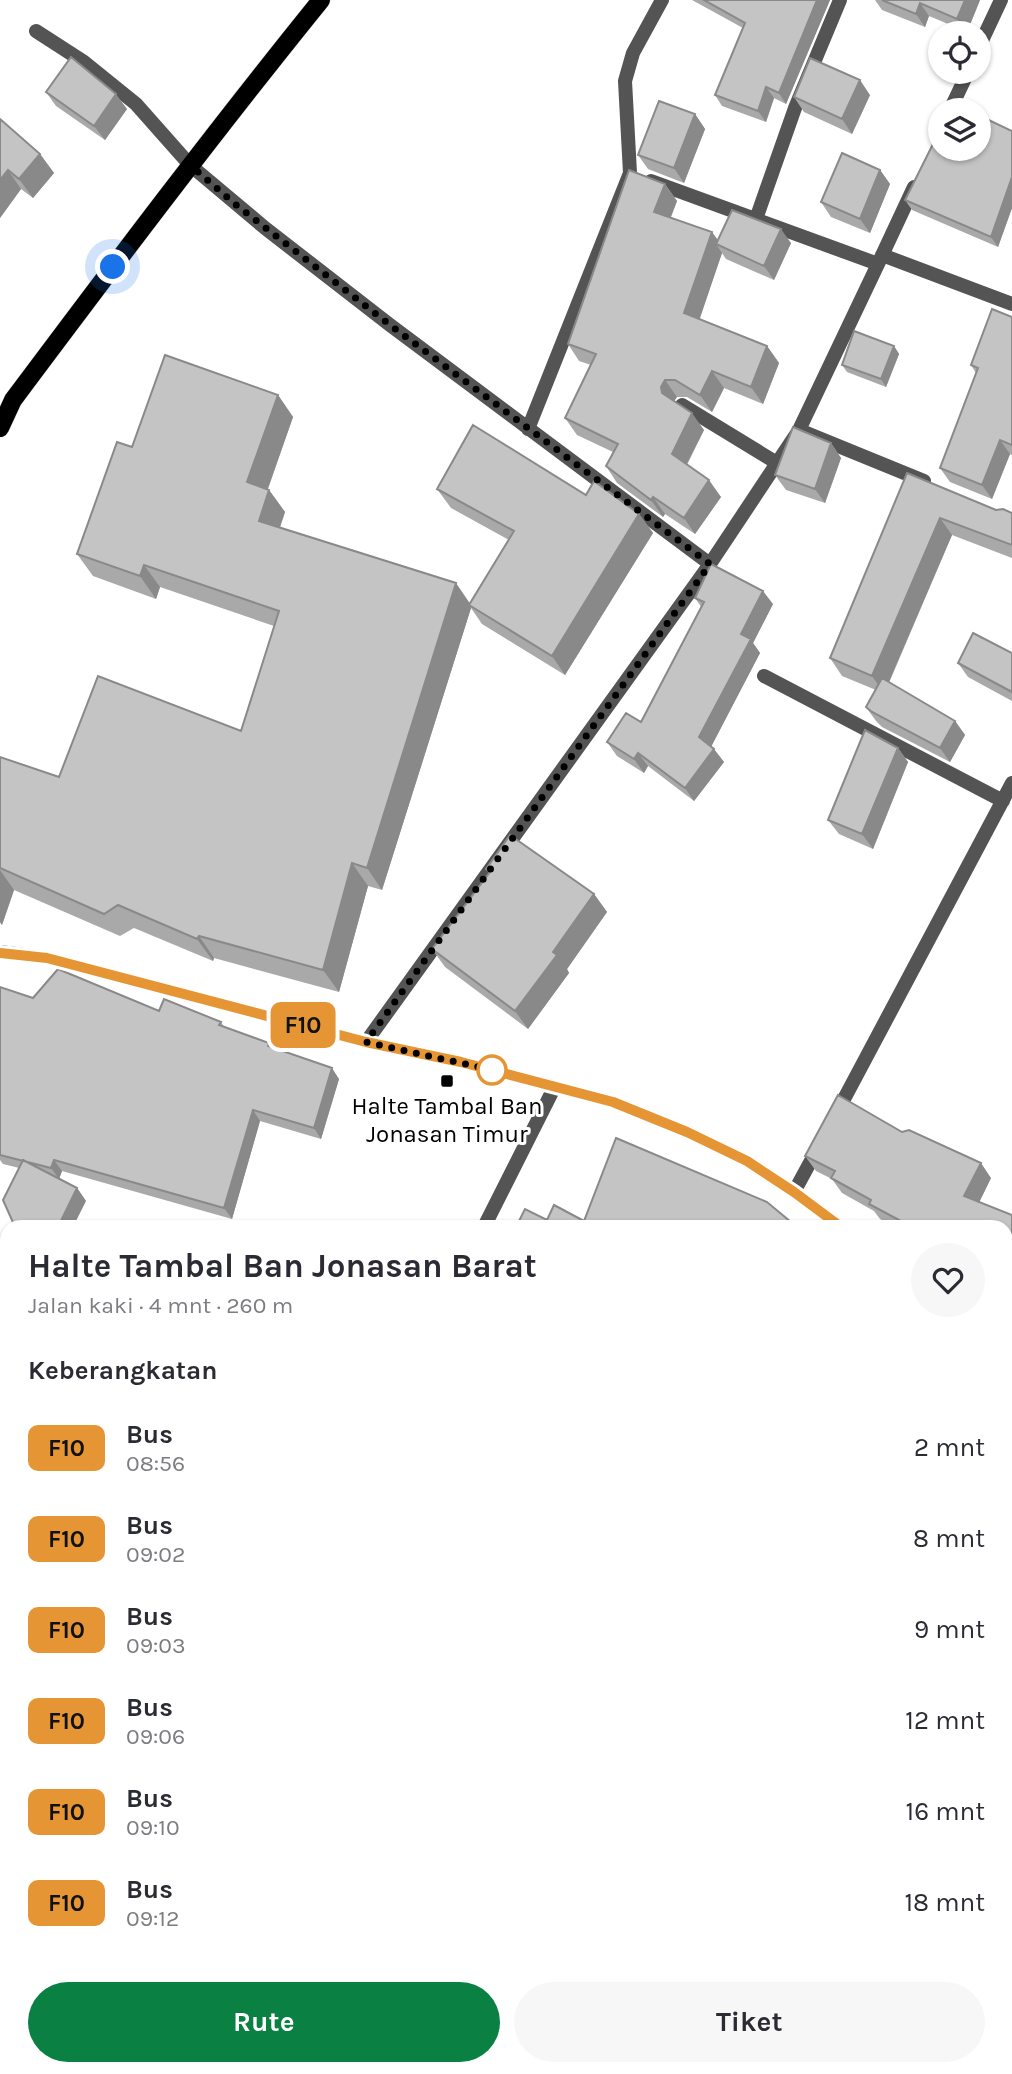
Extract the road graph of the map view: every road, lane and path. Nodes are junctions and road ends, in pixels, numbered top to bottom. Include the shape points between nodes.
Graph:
1 (321, 0) edge
2 (662, 0) edge
3 (840, 0) edge
4 (1001, 0) edge
5 (991, 22) edge
6 (36, 31) dead end
7 (190, 165) junction
8 (630, 173) junction
9 (918, 179) edge
10 (756, 219) junction
11 (880, 259) junction
12 (1012, 304) edge
13 (682, 405) edge
14 (0, 428) edge
15 (528, 429) junction
16 (799, 430) junction
17 (777, 463) junction
18 (937, 487) edge
19 (710, 564) junction
20 (764, 676) dead end
21 (1012, 783) edge
22 (1003, 802) junction
23 (0, 953) edge
24 (366, 1042) junction
25 (555, 1086) junction
26 (794, 1192) junction
27 (488, 1220) edge
28 (832, 1220) edge

1 - 7 main road
2 - 8 street via 633,53 625,81
3 - 10 street
4 - 5 street
6 - 7 street via 136,104
7 - 14 main road via 13,400
7 - 15 street
8 - 10 street
8 - 15 street
9 - 11 street
10 - 11 street
11 - 12 street
11 - 16 street
13 - 17 street
15 - 19 street
16 - 17 street
16 - 18 street
17 - 19 street
19 - 24 street
20 - 22 street
21 - 22 street
22 - 26 street
23 - 24 main road via 47,958
24 - 25 main road
25 - 26 main road via 613,1102 687,1132 747,1161
25 - 27 street
26 - 28 main road

